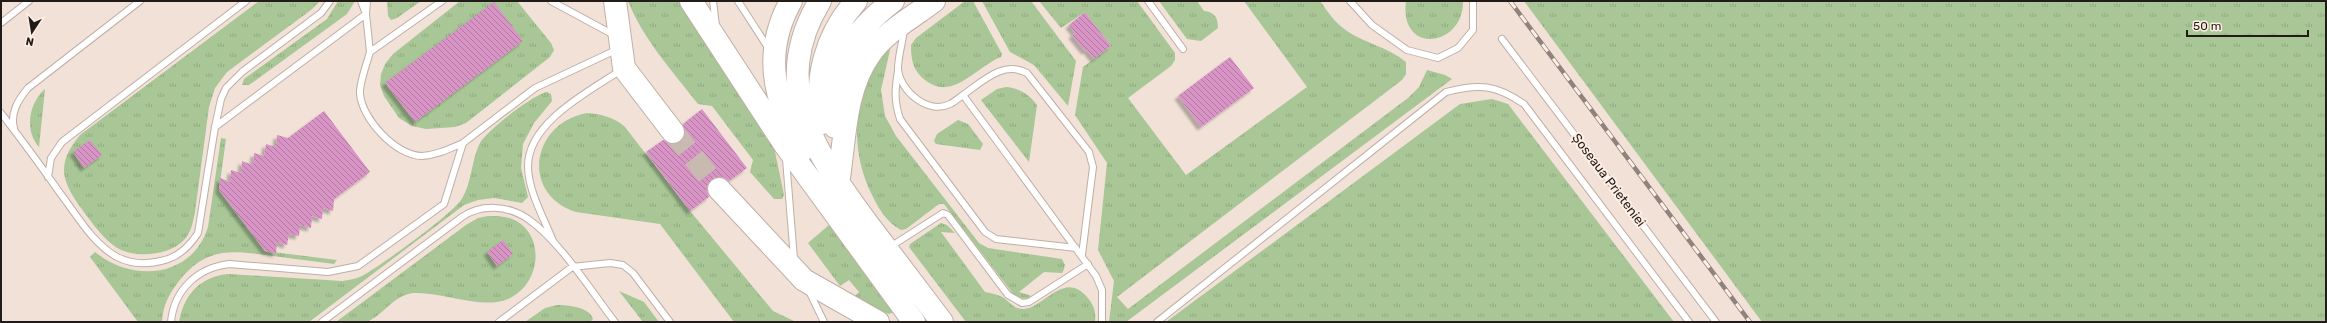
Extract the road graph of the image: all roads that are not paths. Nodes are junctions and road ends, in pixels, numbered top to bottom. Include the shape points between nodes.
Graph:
1 (29, 1) edge
2 (140, 1) edge
3 (246, 1) edge
4 (330, 1) edge
5 (361, 1) edge
6 (367, 1) edge
7 (442, 1) edge
8 (551, 1) edge
9 (614, 1) edge
10 (691, 1) edge
11 (713, 1) edge
12 (738, 1) edge
13 (790, 1) edge
14 (820, 1) edge
15 (856, 1) edge
16 (893, 1) edge
17 (934, 1) edge
18 (1148, 1) edge
19 (1350, 1) edge
20 (1473, 1) edge
21 (366, 14) junction
22 (905, 22) junction
23 (1, 23) edge
24 (1502, 39) dead end
25 (718, 43) junction
26 (1183, 49) dead end
27 (621, 51) junction
28 (370, 52) junction
29 (773, 55) junction
30 (898, 69) junction
31 (962, 95) junction
32 (1, 113) edge
33 (215, 126) junction
34 (15, 131) junction
35 (673, 132) tunnel mouth
36 (462, 143) junction
37 (785, 145) junction
38 (48, 177) junction
39 (838, 184) junction
40 (719, 189) tunnel mouth
41 (554, 243) junction
42 (1076, 248) junction
43 (887, 249) junction
44 (1082, 255) junction
45 (1088, 264) junction
46 (572, 267) junction
47 (799, 275) junction
48 (170, 322) edge
49 (322, 322) edge
50 (499, 322) edge
51 (615, 322) edge
52 (670, 322) edge
53 (824, 322) edge
54 (878, 322) edge
55 (914, 322) edge
56 (942, 322) edge
57 (1102, 322) edge
58 (1157, 322) edge
59 (1689, 322) edge
60 (1716, 322) edge

1 - 23 lane
2 - 34 lane via 28,88 14,112
3 - 38 lane via 62,142 51,158
4 - 33 lane via 321,14 233,79 221,99
5 - 21 lane
6 - 21 lane
7 - 28 lane
8 - 27 lane
9 - 27 highway
10 - 25 highway
11 - 25 lane
12 - 29 lane
13 - 29 highway via 776,34
14 - 39 highway via 803,37 797,83 805,124
15 - 39 highway via 833,33 821,70 822,120
16 - 39 highway via 857,34 842,58 834,117
17 - 22 highway
18 - 26 lane
19 - 20 lane via 1372,25 1407,50 1438,58 1458,48 1473,30
21 - 28 lane
21 - 33 lane
22 - 30 lane
22 - 39 highway via 870,54 858,75 849,110
24 - 60 lane, Șoseaua Prieteniei
25 - 37 highway
27 - 35 highway
27 - 36 lane via 535,88
27 - 41 lane via 547,124 534,141 528,165 533,192
28 - 36 lane via 360,94 366,114 379,133 398,148 420,156 442,153
29 - 39 highway via 776,89 787,121 806,152
30 - 31 lane via 909,92 923,103 940,106 950,104
30 - 42 lane via 894,95 900,119 985,232 996,239
31 - 42 lane
31 - 44 lane via 997,72 1020,69 1027,73 1089,152 1093,167
32 - 34 lane
33 - 38 lane via 198,233 181,253 166,260 149,264 130,263 115,256 78,217
34 - 38 lane
36 - 48 lane via 444,204 358,266 328,272 229,264 215,266 193,277 185,286 173,309
37 - 47 lane
37 - 55 highway
39 - 43 highway
40 - 47 highway
41 - 46 lane
41 - 49 lane via 528,219 505,209 486,208 469,213
42 - 44 lane
43 - 45 lane via 943,213 948,215 1008,295 1022,303 1029,302
43 - 56 highway
44 - 45 lane
45 - 57 lane via 1102,290
46 - 50 lane
46 - 51 lane
46 - 52 lane via 610,263 623,265 633,273
47 - 53 lane
47 - 54 highway
58 - 59 lane via 1446,92 1467,86 1485,86 1502,90 1524,104

